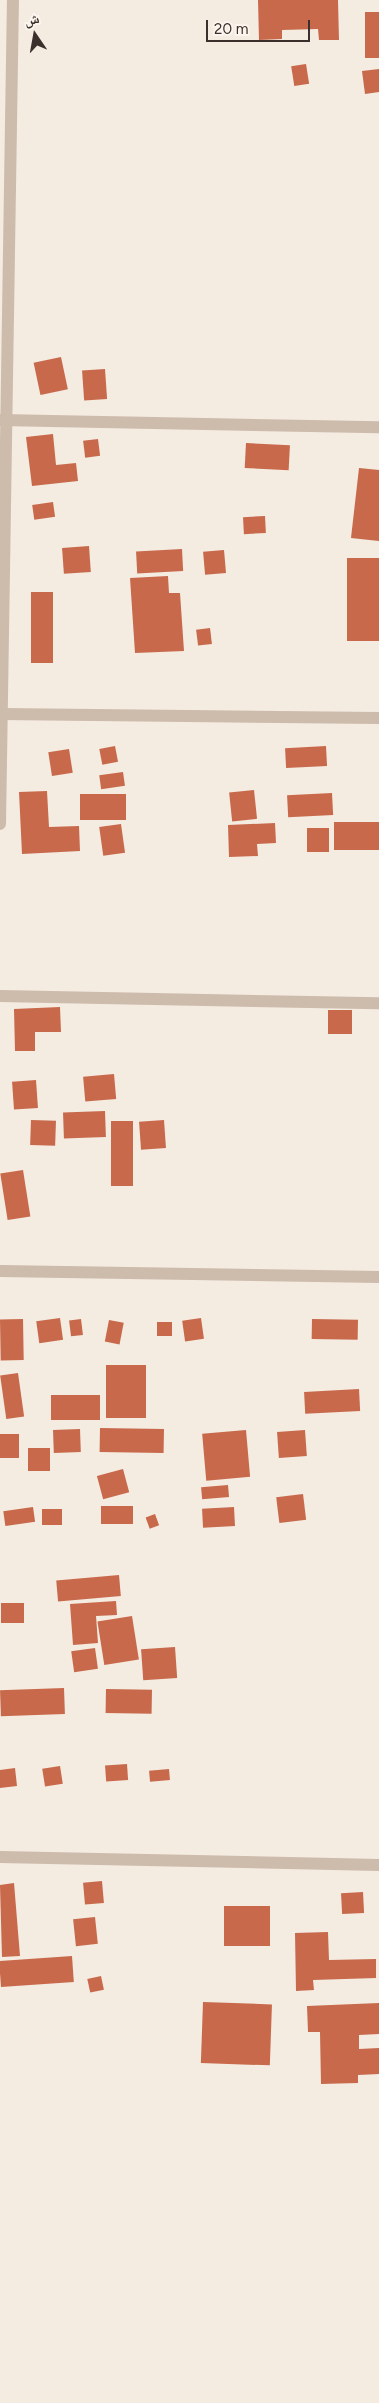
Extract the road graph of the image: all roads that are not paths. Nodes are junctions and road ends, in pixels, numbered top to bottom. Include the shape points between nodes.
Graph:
1 (13, 0) edge
2 (3, 420) edge
3 (379, 427) edge
4 (1, 714) edge
5 (379, 718) edge
6 (0, 824) edge
7 (0, 996) edge
8 (379, 1003) edge
9 (0, 1271) edge
10 (379, 1277) edge
11 (0, 1857) edge
12 (379, 1865) edge

1 - 2 street
2 - 3 street
2 - 4 street
4 - 5 street
4 - 6 street
7 - 8 street
9 - 10 street
11 - 12 street

